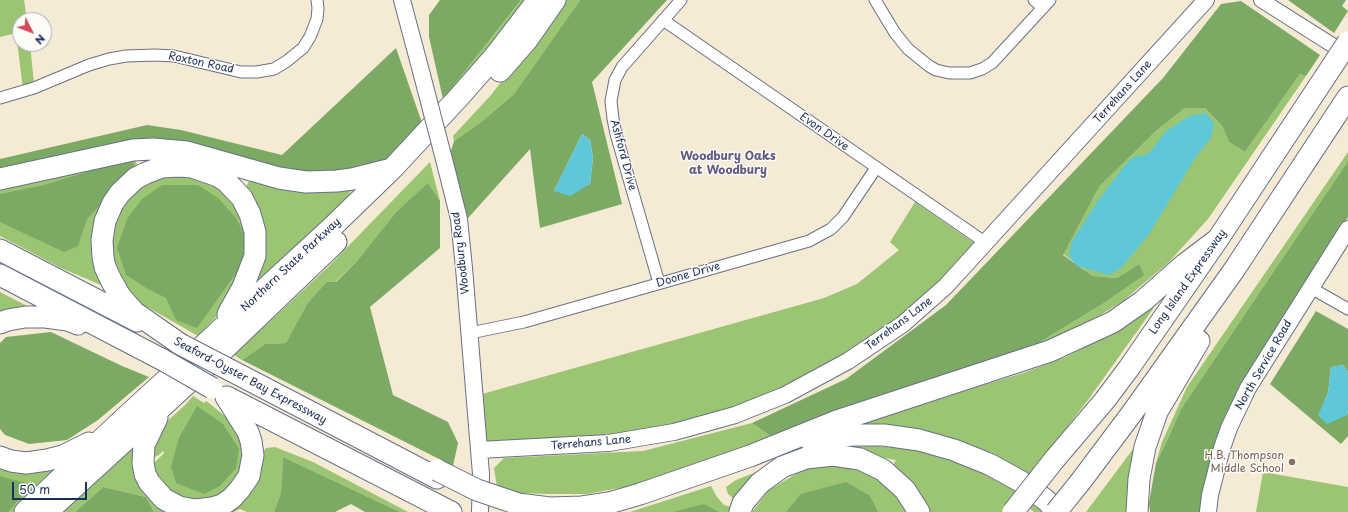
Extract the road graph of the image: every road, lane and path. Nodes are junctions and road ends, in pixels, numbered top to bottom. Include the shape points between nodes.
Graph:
1 (317, 0) edge
2 (402, 0) edge
3 (538, 0) edge
4 (555, 0) edge
5 (681, 0) edge
6 (875, 0) edge
7 (1034, 0) edge
8 (1206, 0) edge
9 (1261, 0) edge
10 (1047, 4) edge
11 (663, 20) junction
12 (1348, 42) edge
13 (1348, 55) edge
14 (1348, 97) edge
15 (0, 98) edge
16 (876, 168) junction
17 (392, 169) junction
18 (0, 179) edge
19 (1295, 179) junction
20 (1348, 230) edge
21 (1218, 239) junction
22 (986, 243) junction
23 (0, 250) edge
24 (0, 276) edge
25 (660, 283) junction
26 (1311, 288) junction
27 (1348, 309) edge
28 (0, 323) edge
29 (219, 330) junction
30 (470, 333) junction
31 (180, 344) junction
32 (164, 360) junction
33 (219, 392) junction
34 (168, 399) junction
35 (118, 424) junction
36 (479, 450) junction
37 (750, 456) junction
38 (0, 457) edge
39 (509, 508) edge
40 (25, 512) edge
41 (47, 512) edge
42 (451, 512) edge
43 (480, 512) edge
44 (740, 512) edge
45 (919, 512) edge
46 (1013, 512) edge
47 (1057, 512) edge
48 (1136, 512) edge
49 (1208, 512) edge

1 - 15 street, Roxton Road via 317,19 310,37 303,48 288,62 274,69 241,72 174,56 126,56 89,65 34,88
2 - 30 main road, Woodbury Road, bridge via 459,219
3 - 17 highway, Northern State Parkway via 464,91
4 - 34 highway, Northern State Parkway via 527,40 442,137 292,285
5 - 11 street, Ashford Drive
6 - 10 street via 908,49 936,70 954,73 982,69 992,63
7 - 10 street
8 - 22 main road, Terrehans Lane
9 - 13 street
11 - 16 street, Evon Drive
11 - 25 street, Ashford Drive via 622,66 615,80 611,101 616,134
12 - 21 highway, Long Island Expressway, bridge
14 - 19 highway
16 - 22 street, Evon Drive
16 - 25 street, Doone Drive via 843,217 818,237
17 - 18 highway via 337,182 306,182 279,178 187,152 153,149 127,151
17 - 29 highway, Northern State Parkway
19 - 47 highway, bridge via 1179,348
19 - 48 highway via 1158,412 1145,447
20 - 26 main road, North Service Road
21 - 37 highway via 1143,301 1113,322 1050,351 837,421
21 - 46 highway, Long Island Expressway, bridge via 1105,400
22 - 36 main road, Terrehans Lane via 946,286 903,324 848,361 785,395 734,415 656,436 609,443
23 - 31 highway, Seaford-Oyster Bay Expressway
24 - 32 highway, Seaford-Oyster Bay Expressway
25 - 30 street, Doone Drive via 524,322
26 - 27 street
26 - 49 main road, North Service Road via 1251,382 1229,428 1210,495
28 - 32 highway via 25,317 68,320
29 - 31 highway via 244,287 255,256 255,232 250,214 242,198 218,176 192,167 162,167 136,178 113,203 102,233 103,256 111,280 120,296 134,312
29 - 35 highway, Northern State Parkway
30 - 36 main road, Woodbury Road
31 - 39 highway, Seaford-Oyster Bay Expressway, bridge via 331,423 437,474 477,490
32 - 33 highway, Seaford-Oyster Bay Expressway, bridge
33 - 34 highway via 241,420 251,441 253,455 249,476 240,489 222,505 212,508 195,510 179,507 164,499 145,474 144,445
33 - 42 highway, Seaford-Oyster Bay Expressway
34 - 41 highway, Northern State Parkway
35 - 38 highway via 100,437 63,456 26,463
35 - 40 highway, Northern State Parkway
36 - 43 main road, Woodbury Road
37 - 39 highway, Seaford-Oyster Bay Expressway via 609,503 582,507
37 - 47 highway via 824,437 884,435 919,440 989,464 1020,481
44 - 45 highway via 743,503 760,483 782,467 806,458 833,455 860,459 883,470 905,490

